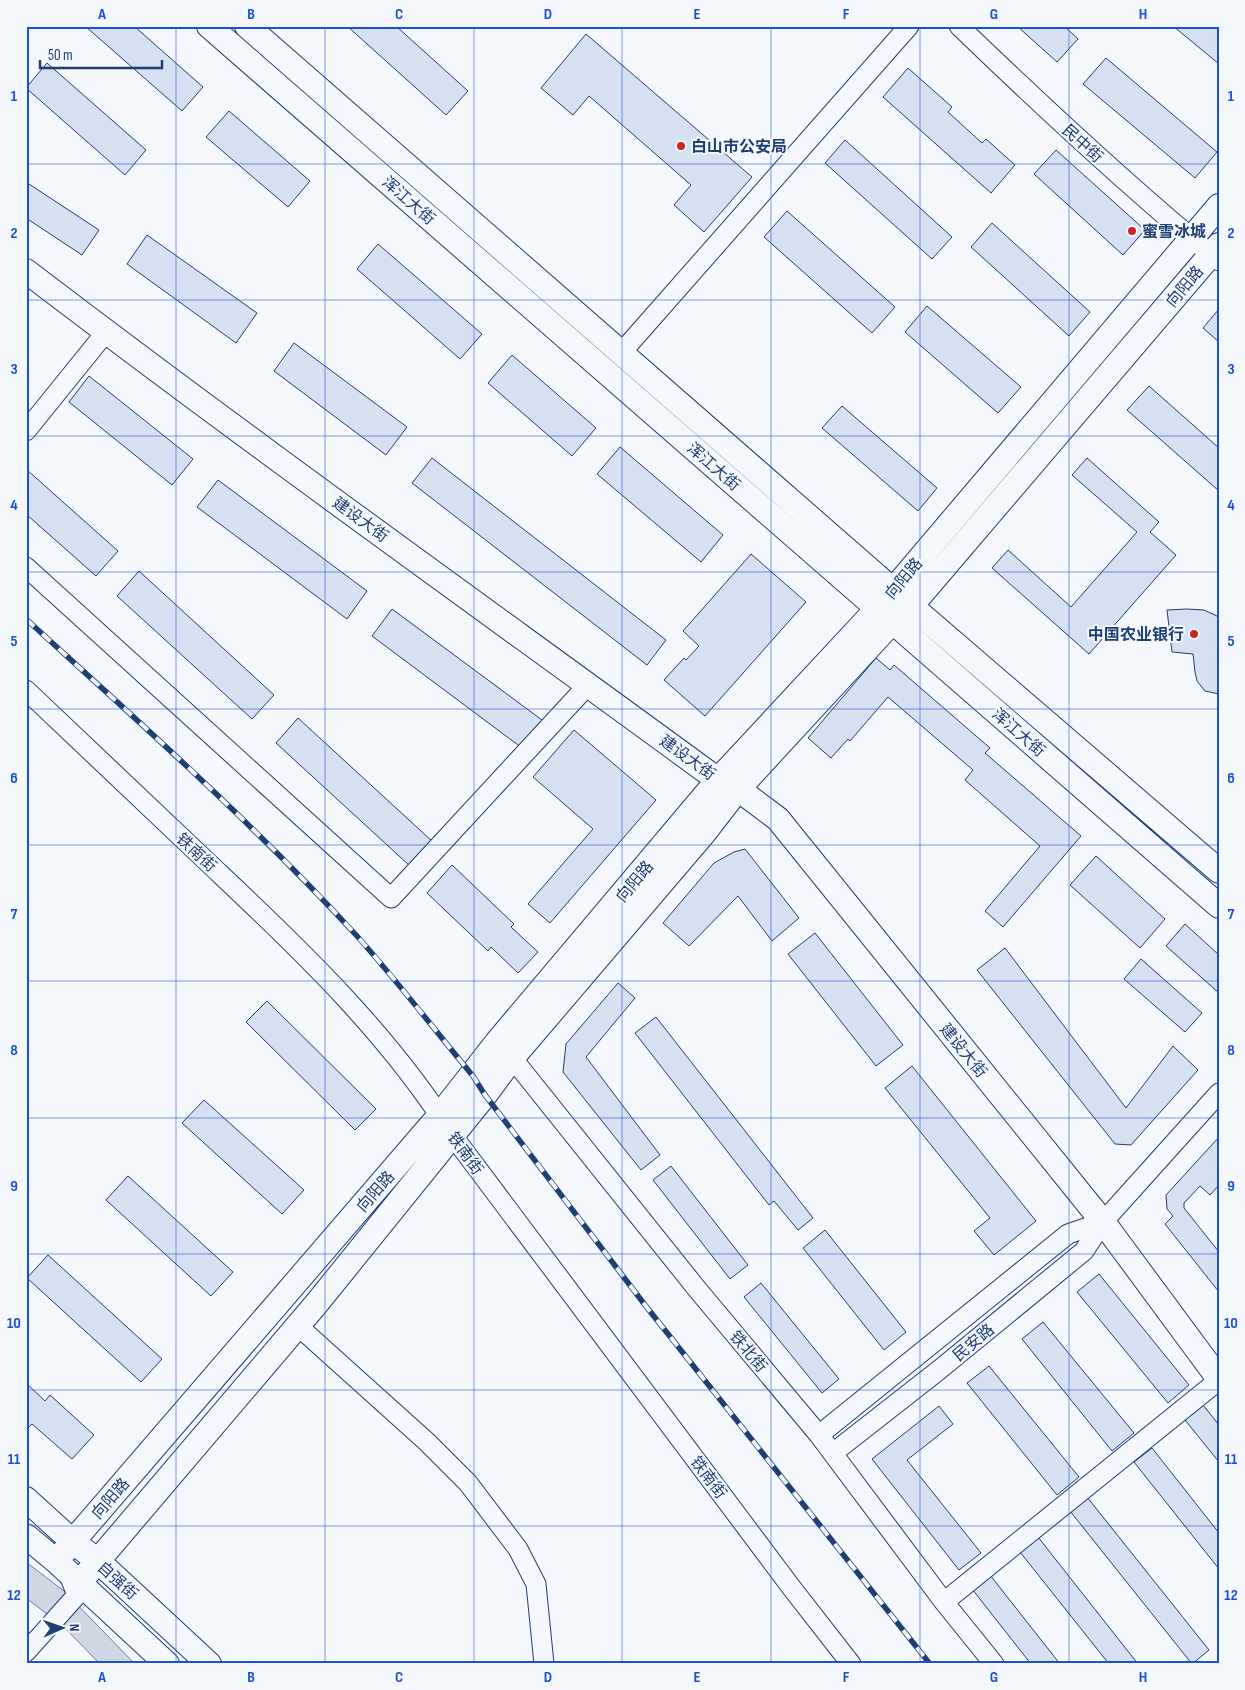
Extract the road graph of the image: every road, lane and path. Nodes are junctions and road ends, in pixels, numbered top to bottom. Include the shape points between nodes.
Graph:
1 (209, 26) edge
2 (247, 26) edge
3 (910, 26) edge
4 (959, 26) edge
5 (1219, 206) edge
6 (1191, 239) junction
7 (1216, 254) edge
8 (26, 271) edge
9 (106, 332) junction
10 (621, 352) junction
11 (26, 431) edge
12 (26, 567) edge
13 (893, 589) junction
14 (911, 606) junction
15 (885, 615) junction
16 (588, 685) junction
17 (26, 690) edge
18 (728, 784) junction
19 (1219, 871) edge
20 (1219, 906) edge
21 (506, 1049) junction
22 (1219, 1093) edge
23 (440, 1115) junction
24 (453, 1136) junction
25 (1103, 1222) junction
26 (298, 1326) junction
27 (1219, 1380) edge
28 (819, 1435) junction
29 (833, 1453) junction
30 (26, 1499) edge
31 (26, 1536) edge
32 (72, 1541) junction
33 (98, 1561) junction
34 (70, 1577) junction
35 (944, 1602) junction
36 (26, 1652) edge
37 (168, 1664) edge
38 (209, 1664) edge
39 (544, 1664) edge
40 (851, 1664) edge
41 (994, 1664) edge

1 - 15 main road, 浑江大街
2 - 10 main road, 浑江大街
3 - 10 street
4 - 6 street, 民中街 via 1068,130
5 - 6 main road, 向阳路
6 - 7 street, 民中街
6 - 13 main road, 向阳路
7 - 14 main road, 向阳路
8 - 9 main road, 建设大街
9 - 11 street
9 - 16 main road, 建设大街
10 - 13 main road, 浑江大街
12 - 16 street via 391,898
13 - 14 main road, 浑江大街
13 - 15 main road, 向阳路
14 - 15 main road, 向阳路
14 - 19 main road, 浑江大街
15 - 18 main road, 向阳路
15 - 20 main road, 浑江大街
16 - 18 main road, 建设大街
17 - 23 street, 铁南街 via 326,976 367,1020
18 - 21 main road, 向阳路 via 704,833
18 - 25 main road, 建设大街 via 778,819
21 - 23 main road, 向阳路
21 - 24 main road, 向阳路 via 485,1096
21 - 28 street, 铁北街 via 697,1289
22 - 25 street, 民安路
23 - 24 street, 铁南街
23 - 32 main road, 向阳路
24 - 26 main road, 向阳路
24 - 40 street, 铁南街
25 - 27 main road, 建设大街
25 - 28 street, 民安路 via 1068,1234
25 - 29 street, 民安路 via 1084,1251
26 - 33 main road, 向阳路
26 - 39 street via 468,1483 518,1550 536,1584
27 - 35 street
28 - 29 street, 铁北街
29 - 35 street, 铁北街
30 - 32 main road, 自强街
31 - 34 main road, 自强街
32 - 33 main road, 自强街
32 - 34 main road, 向阳路
33 - 34 main road, 向阳路
33 - 38 main road, 自强街
34 - 36 street via 51,1623
34 - 37 main road, 自强街
35 - 41 street, 铁北街

